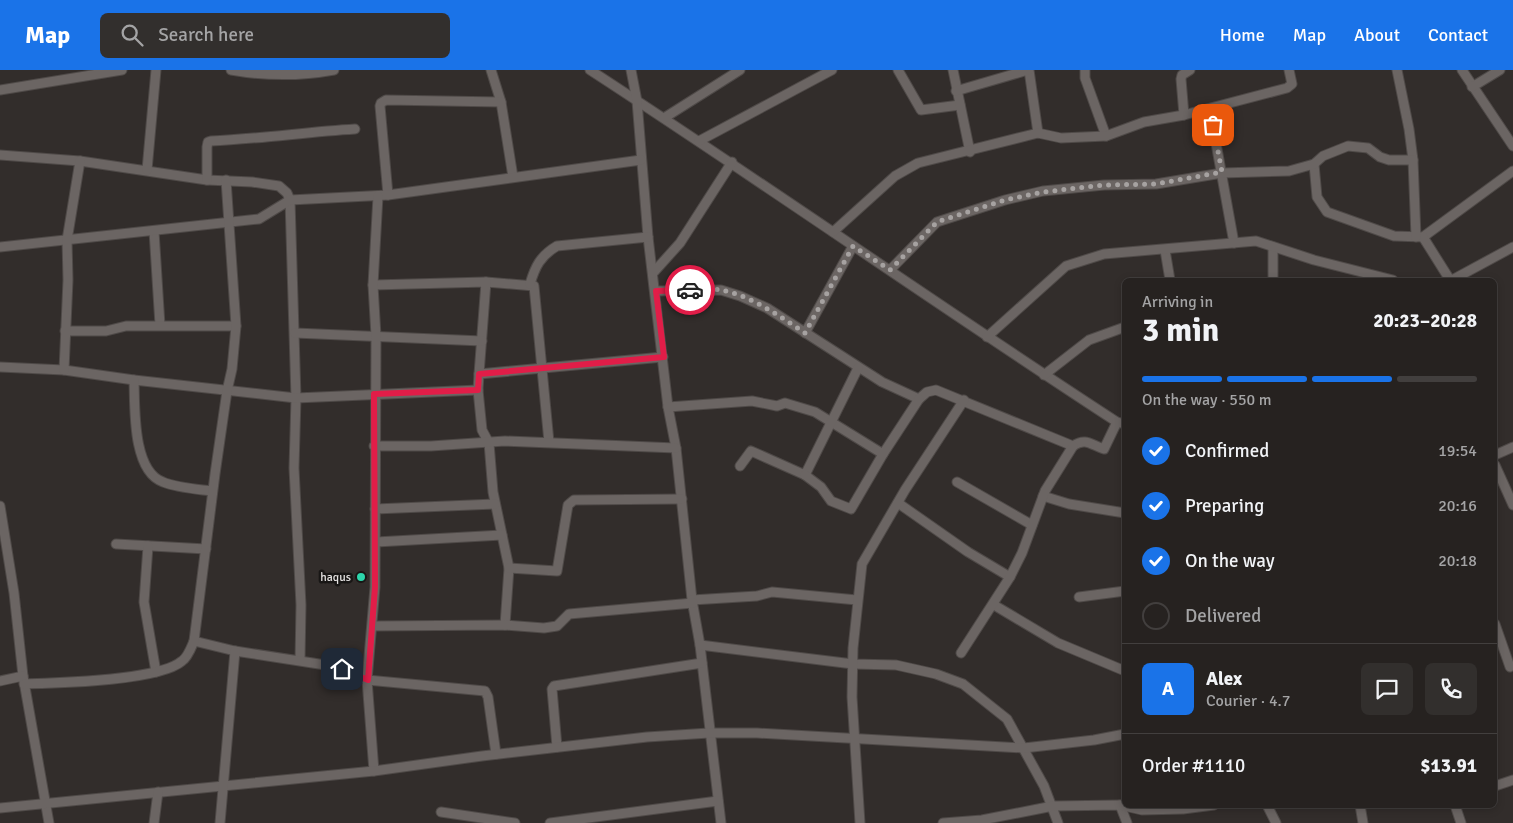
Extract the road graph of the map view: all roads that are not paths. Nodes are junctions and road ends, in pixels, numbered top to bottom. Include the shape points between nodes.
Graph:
1 (122, 70) edge
2 (156, 70) edge
3 (231, 70) edge
4 (334, 70) edge
5 (491, 70) edge
6 (590, 70) edge
7 (631, 70) edge
8 (740, 70) edge
9 (832, 70) edge
10 (898, 70) edge
11 (953, 70) edge
12 (1028, 70) edge
13 (1085, 70) edge
14 (1190, 70) edge
15 (1289, 70) edge
16 (1398, 70) edge
17 (1462, 70) edge
18 (1500, 70) edge
19 (1015, 71) edge
20 (273, 72) edge
21 (1472, 86) junction
22 (0, 90) edge
23 (956, 91) junction
24 (637, 101) junction
25 (501, 102) junction
26 (960, 105) junction
27 (1210, 110) junction
28 (1184, 115) junction
29 (664, 118) junction
30 (354, 129) dead end
31 (1038, 133) junction
32 (1106, 136) junction
33 (699, 141) junction
34 (1513, 146) edge
35 (970, 152) junction
36 (0, 155) edge
37 (641, 160) junction
38 (1413, 160) junction
39 (80, 161) junction
40 (732, 162) junction
41 (1314, 164) junction
42 (147, 170) junction
43 (1513, 170) edge
44 (1222, 172) junction
45 (513, 177) junction
46 (207, 180) junction
47 (226, 180) junction
48 (388, 195) junction
49 (378, 196) junction
50 (290, 200) junction
51 (229, 222) junction
52 (154, 231) junction
53 (833, 232) junction
54 (648, 237) junction
55 (1420, 237) junction
56 (67, 240) junction
57 (1234, 242) junction
58 (853, 246) junction
59 (1273, 247) junction
60 (1513, 247) edge
61 (0, 248) edge
62 (1165, 250) junction
63 (890, 270) junction
64 (653, 273) junction
65 (1368, 277) edge
66 (1170, 278) edge
67 (1273, 278) edge
68 (1450, 278) edge
69 (1455, 278) edge
70 (486, 282) junction
71 (530, 284) junction
72 (373, 285) junction
73 (656, 291) junction
74 (160, 325) junction
75 (236, 326) junction
76 (1122, 328) edge
77 (64, 331) junction
78 (294, 333) junction
79 (805, 333) junction
80 (376, 336) junction
81 (987, 337) junction
82 (482, 342) junction
83 (664, 357) junction
84 (0, 367) edge
85 (858, 368) junction
86 (64, 370) junction
87 (542, 370) junction
88 (479, 374) junction
89 (1044, 375) junction
90 (134, 380) junction
91 (478, 390) junction
92 (227, 391) junction
93 (374, 394) junction
94 (296, 398) junction
95 (919, 399) junction
96 (964, 400) junction
97 (668, 407) junction
98 (831, 421) junction
99 (1121, 423) edge
100 (549, 442) junction
101 (490, 443) junction
102 (374, 446) junction
103 (1073, 446) junction
104 (1513, 447) edge
105 (676, 448) junction
106 (883, 454) junction
107 (1497, 454) edge
108 (740, 466) dead end
109 (805, 475) junction
110 (1498, 477) edge
111 (957, 482) dead end
112 (212, 491) junction
113 (1043, 496) junction
114 (682, 499) junction
115 (898, 503) junction
116 (496, 504) junction
117 (1513, 505) edge
118 (0, 506) edge
119 (375, 509) junction
120 (1122, 513) edge
121 (1032, 525) junction
122 (502, 535) junction
123 (376, 542) junction
124 (116, 544) dead end
125 (148, 546) junction
126 (206, 549) junction
127 (509, 568) junction
128 (1010, 577) junction
129 (1122, 591) edge
130 (1079, 597) dead end
131 (857, 600) junction
132 (693, 602) junction
133 (994, 605) junction
134 (505, 625) junction
135 (373, 626) junction
136 (1497, 630) edge
137 (194, 641) junction
138 (700, 645) junction
139 (235, 651) junction
140 (962, 653) dead end
141 (300, 660) junction
142 (702, 664) junction
143 (853, 664) junction
144 (1510, 667) dead end
145 (1122, 670) edge
146 (156, 672) junction
147 (23, 680) junction
148 (368, 680) junction
149 (0, 681) edge
150 (709, 733) junction
151 (1122, 735) edge
152 (854, 740) junction
153 (557, 747) junction
154 (1024, 748) junction
155 (496, 754) junction
156 (374, 771) junction
157 (1513, 780) edge
158 (224, 784) junction
159 (1497, 785) edge
160 (158, 792) junction
161 (718, 801) junction
162 (46, 805) junction
163 (1120, 805) joint
164 (1053, 806) junction
165 (0, 808) edge
166 (1133, 808) edge
167 (1191, 808) edge
168 (1269, 808) edge
169 (1360, 808) edge
170 (1456, 808) edge
171 (441, 812) dead end
172 (982, 821) edge
173 (48, 823) edge
174 (154, 823) edge
175 (220, 823) edge
176 (515, 823) edge
177 (550, 823) edge
178 (721, 823) edge
179 (860, 823) edge
180 (944, 823) edge
181 (1058, 823) edge
182 (1128, 823) edge
183 (1276, 823) edge
184 (1363, 823) edge
185 (1461, 823) edge

1 - 22 street
2 - 42 street
3 - 20 street
4 - 20 street via 303,74
5 - 25 street
6 - 24 street
7 - 24 street
8 - 29 street
9 - 33 street
10 - 26 street via 921,110
11 - 23 street
12 - 19 street
12 - 31 street
13 - 32 street
14 - 28 street via 1181,79
15 - 27 street via 1292,84 1287,88
16 - 38 street
17 - 21 street
18 - 21 street
19 - 23 street
21 - 34 street
23 - 26 street
24 - 29 street
24 - 37 street
25 - 45 street
25 - 48 street via 383,101 380,106
26 - 35 street
27 - 28 street
27 - 44 street
28 - 32 street via 1144,122
29 - 33 street
30 - 46 street via 211,141 207,147
31 - 32 street via 1060,138
31 - 35 street
33 - 40 street
35 - 53 street via 931,158 911,165 871,195
36 - 39 street
37 - 45 street
37 - 54 street
38 - 41 street via 1389,160 1368,148 1348,146 1323,156
38 - 55 street
39 - 42 street
39 - 56 street
40 - 53 street
40 - 64 street via 680,243
41 - 44 street via 1289,171
41 - 55 street via 1317,197 1327,212 1394,236
42 - 46 street
43 - 55 street
44 - 57 street
44 - 63 street via 1156,184 1104,185 1005,200 937,222
45 - 48 street
46 - 47 street
47 - 50 street via 279,186
47 - 51 street
48 - 49 street
49 - 50 street
49 - 72 street
50 - 51 street via 259,218
50 - 78 street
51 - 52 street
51 - 75 street
52 - 56 street
52 - 74 street
53 - 58 street
54 - 64 street
54 - 71 street via 556,246 544,254
55 - 68 street
56 - 61 street
56 - 77 street
57 - 59 street via 1256,241
57 - 62 street
58 - 63 street
58 - 79 street
59 - 65 street
59 - 67 street
60 - 69 street
62 - 66 street
62 - 81 street via 1104,254 1075,261 1056,274
63 - 81 street
64 - 73 street
70 - 71 street
70 - 72 street
70 - 82 street
71 - 87 street via 536,292
72 - 80 street
73 - 79 street via 721,290 767,308
73 - 83 street
74 - 75 street
74 - 77 street via 126,326 106,331
75 - 92 street
76 - 89 street via 1089,340
77 - 86 street
78 - 80 street
78 - 94 street
79 - 85 street
80 - 82 street
80 - 93 street
81 - 89 street
82 - 88 street
83 - 87 street
83 - 97 street
84 - 86 street
85 - 95 street
85 - 98 street
86 - 90 street
87 - 88 street
87 - 100 street
88 - 91 street
89 - 99 street
90 - 92 street
90 - 112 street via 138,436 147,469 162,482
91 - 93 street
91 - 101 street via 482,430
92 - 94 street
92 - 112 street
93 - 94 street
93 - 102 street
94 - 141 street via 294,468 301,605
95 - 96 street via 931,390
95 - 106 street
96 - 103 street
96 - 115 street
97 - 98 street via 752,401 777,406 785,403 815,412
97 - 105 street
98 - 106 street
98 - 109 street
99 - 103 street via 1104,449 1086,441
100 - 101 street
100 - 105 street
101 - 102 street
101 - 116 street
102 - 119 street
103 - 113 street
104 - 107 street
105 - 114 street
106 - 109 street via 852,510 830,501 821,487
108 - 109 street via 751,451
110 - 117 street
111 - 121 street
112 - 126 street
113 - 120 street via 1077,506
113 - 121 street
114 - 127 street via 574,500 568,505 557,572
114 - 132 street
115 - 128 street
115 - 131 street via 862,564
116 - 119 street
116 - 122 street
118 - 147 street
119 - 123 street
121 - 128 street
122 - 123 street
122 - 127 street
123 - 135 street
124 - 125 street
125 - 126 street
125 - 146 street via 144,602
126 - 137 street
127 - 134 street
128 - 133 street
129 - 130 street
131 - 132 street via 772,592
131 - 143 street
132 - 134 street via 569,614 554,627
132 - 138 street
133 - 140 street
133 - 145 street via 1058,643
134 - 135 street
135 - 148 street
136 - 144 street
137 - 139 street
137 - 146 street via 184,660
138 - 142 street
138 - 143 street
139 - 141 street
139 - 158 street
141 - 148 street via 342,669
142 - 150 street
142 - 153 street via 554,686
143 - 152 street
143 - 154 street via 910,668 963,684 1007,719
146 - 147 street via 102,680
147 - 149 street
147 - 162 street
148 - 155 street via 485,690
148 - 156 street
150 - 152 street
150 - 153 street
150 - 161 street
151 - 154 street
152 - 154 street
152 - 179 street
153 - 155 street
154 - 164 street
155 - 156 street
156 - 158 street
157 - 159 street
158 - 160 street
158 - 175 street
160 - 162 street
160 - 174 street
161 - 177 street
161 - 178 street
162 - 165 street
162 - 173 street
163 - 164 street
163 - 182 street
164 - 172 street
164 - 181 street
166 - 167 street
168 - 183 street
169 - 184 street
170 - 185 street
171 - 176 street
172 - 180 street

